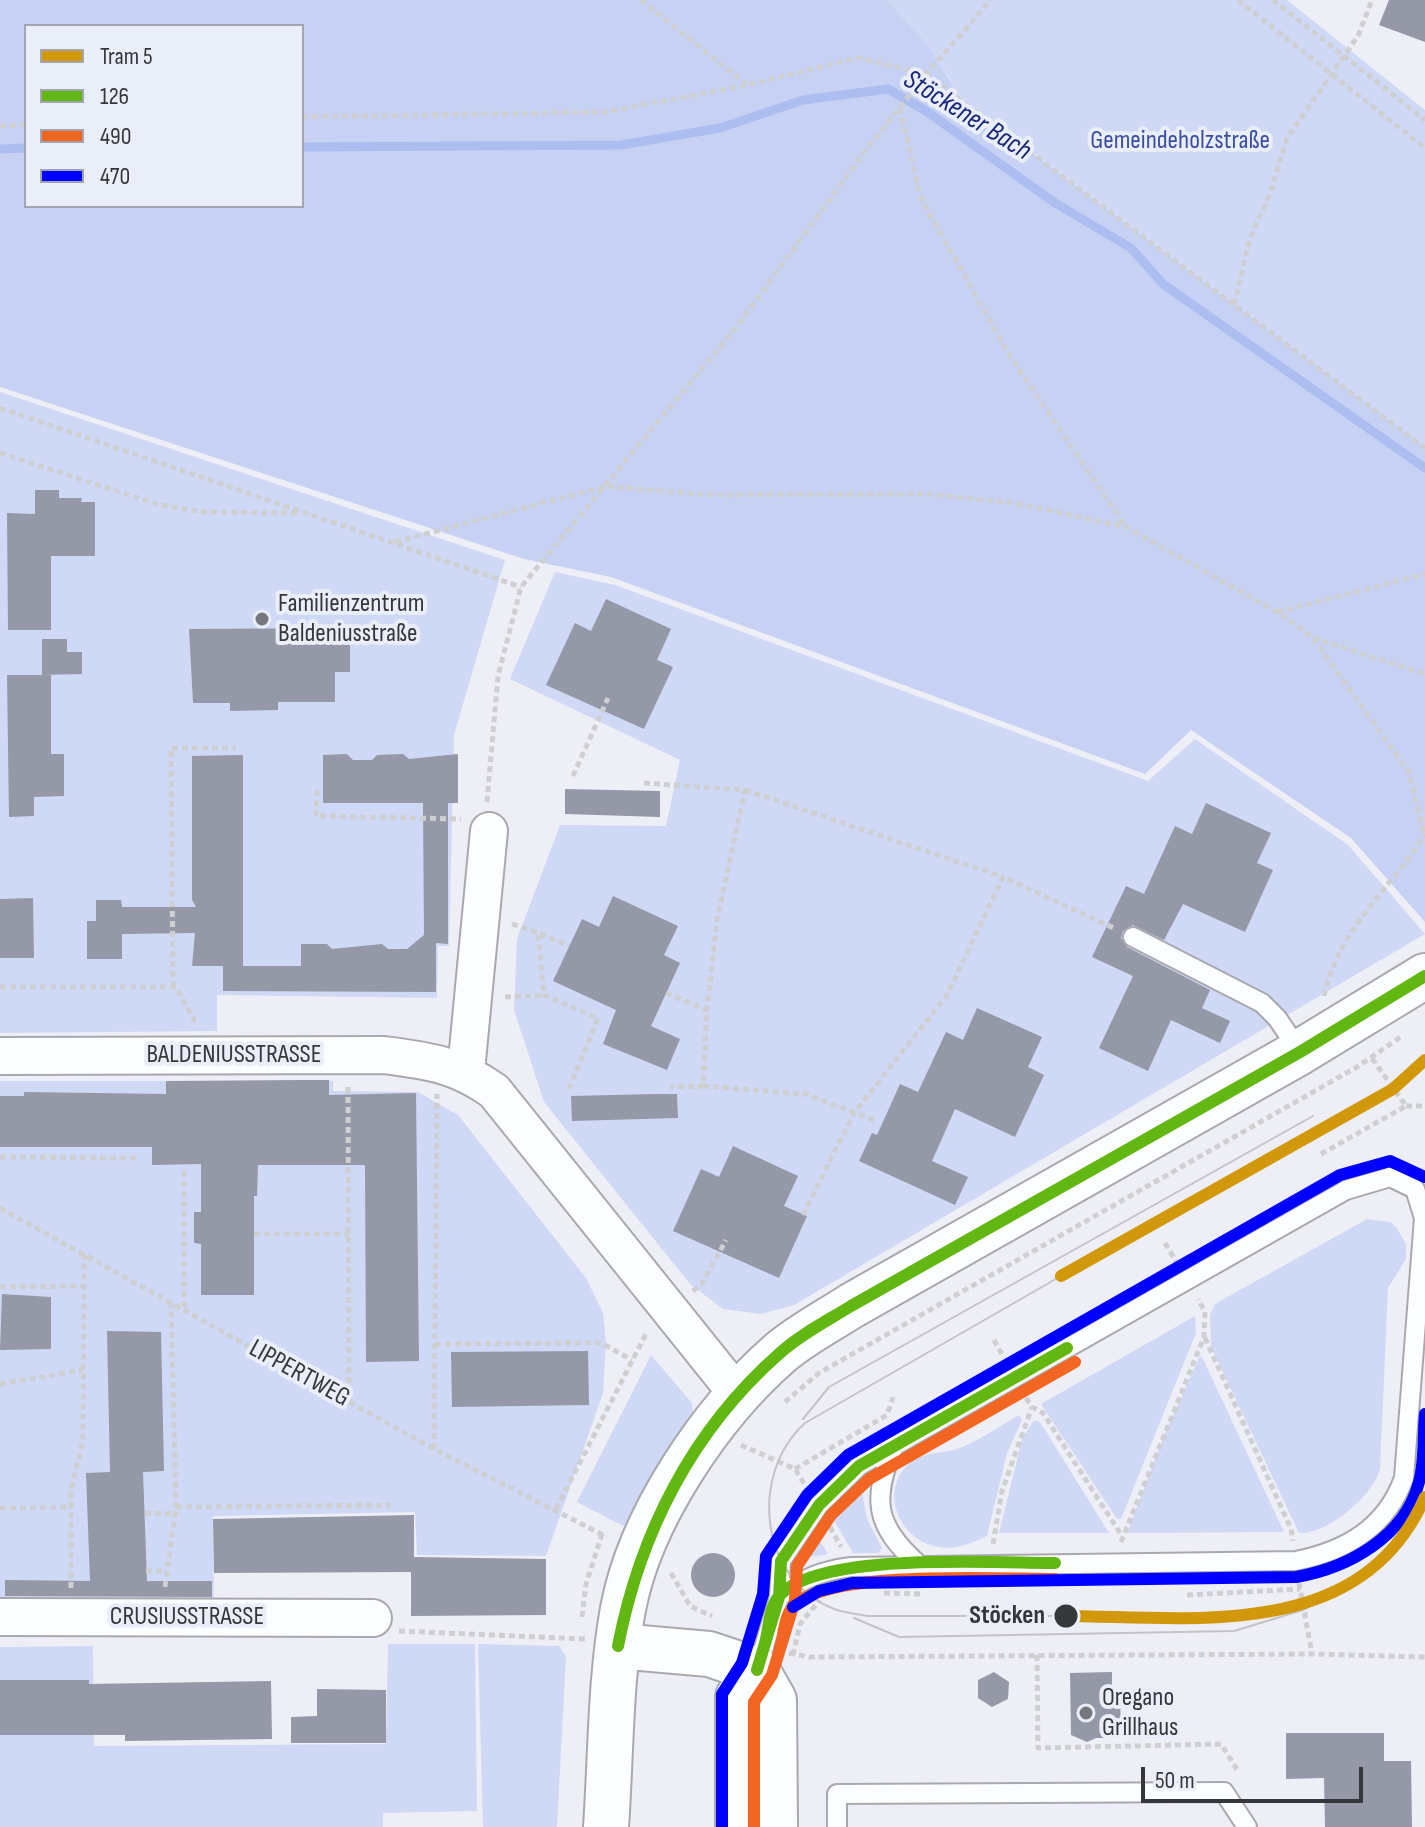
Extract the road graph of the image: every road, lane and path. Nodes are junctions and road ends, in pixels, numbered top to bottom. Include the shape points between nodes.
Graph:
1 (641, 0) edge
2 (991, 0) edge
3 (1238, 0) edge
4 (1273, 0) edge
5 (1372, 0) edge
6 (1346, 55) junction
7 (926, 74) junction
8 (1332, 75) junction
9 (747, 85) junction
10 (900, 107) junction
11 (304, 117) edge
12 (1425, 120) edge
13 (24, 125) edge
14 (0, 126) edge
15 (1425, 148) edge
16 (1234, 306) junction
17 (0, 408) edge
18 (1425, 448) edge
19 (0, 453) edge
20 (607, 486) junction
21 (304, 513) junction
22 (1126, 527) junction
23 (395, 542) junction
24 (1425, 574) edge
25 (521, 587) junction
26 (1277, 612) junction
27 (1312, 637) junction
28 (1425, 674) edge
29 (608, 698) dead end
30 (236, 748) dead end
31 (573, 776) dead end
32 (644, 783) dead end
33 (317, 790) dead end
34 (745, 790) junction
35 (489, 826) junction
36 (1425, 834) edge
37 (1003, 877) junction
38 (1133, 937) joint
39 (569, 946) dead end
40 (1425, 976) edge
41 (0, 987) edge
42 (173, 987) junction
43 (666, 993) dead end
44 (707, 1010) junction
45 (1414, 1028) dead end
46 (1319, 1041) junction
47 (348, 1055) junction
48 (0, 1056) edge
49 (214, 1056) junction
50 (1371, 1057) junction
51 (452, 1067) junction
52 (703, 1086) junction
53 (670, 1087) dead end
54 (569, 1089) dead end
55 (1406, 1106) junction
56 (1425, 1106) edge
57 (854, 1113) junction
58 (876, 1121) dead end
59 (1321, 1154) dead end
60 (0, 1157) edge
61 (136, 1158) dead end
62 (184, 1171) dead end
63 (0, 1208) edge
64 (803, 1215) dead end
65 (254, 1234) dead end
66 (349, 1234) junction
67 (726, 1240) dead end
68 (84, 1255) junction
69 (1187, 1280) junction
70 (84, 1286) junction
71 (0, 1287) edge
72 (171, 1303) junction
73 (184, 1310) junction
74 (669, 1313) junction
75 (1204, 1337) junction
76 (435, 1344) junction
77 (632, 1360) junction
78 (83, 1370) junction
79 (1015, 1378) junction
80 (0, 1384) edge
81 (738, 1395) junction
82 (893, 1397) dead end
83 (349, 1402) junction
84 (783, 1404) dead end
85 (1032, 1407) junction
86 (754, 1436) dead end
87 (730, 1445) junction
88 (894, 1446) junction
89 (434, 1449) junction
90 (391, 1505) dead end
91 (71, 1507) junction
92 (0, 1508) edge
93 (556, 1509) junction
94 (175, 1510) junction
95 (145, 1513) dead end
96 (602, 1534) dead end
97 (1121, 1534) junction
98 (1296, 1561) junction
99 (1120, 1563) junction
100 (918, 1564) junction
101 (991, 1564) junction
102 (146, 1571) dead end
103 (164, 1571) junction
104 (665, 1585) dead end
105 (1300, 1589) junction
106 (826, 1594) dead end
107 (1187, 1595) dead end
108 (779, 1597) junction
109 (165, 1616) junction
110 (0, 1617) edge
111 (71, 1617) junction
112 (373, 1618) joint
113 (716, 1618) dead end
114 (599, 1642) junction
115 (1312, 1654) junction
116 (1037, 1655) junction
117 (772, 1656) junction
118 (1425, 1657) edge
119 (1243, 1779) dead end
120 (606, 1827) edge
121 (738, 1827) edge
122 (775, 1827) edge
123 (837, 1827) edge
124 (1247, 1827) edge

1 - 9 path
2 - 7 path
3 - 8 path
4 - 6 path
5 - 6 path
6 - 8 path
6 - 12 path
7 - 9 path via 858,58
7 - 10 path
7 - 16 path
8 - 15 path
8 - 16 path via 1287,138 1250,238
9 - 11 path via 607,112
10 - 20 path via 734,330
10 - 22 path via 921,199 1010,356
13 - 14 path
16 - 18 path
17 - 21 path
19 - 21 path via 160,505 202,512
20 - 22 path via 708,495 929,494 1014,503
20 - 23 path
20 - 25 path
21 - 23 path
22 - 26 path
23 - 25 path
24 - 26 path
25 - 35 path via 498,676 486,787
26 - 27 path
27 - 28 path
27 - 36 path via 1409,772
29 - 31 path
30 - 42 path via 171,748
32 - 34 path
33 - 35 path via 316,816
34 - 37 path
34 - 44 path via 717,920
35 - 51 street
36 - 46 path via 1356,919 1330,968
37 - 38 path
37 - 57 path via 947,995
38 - 46 lane via 1262,1003 1277,1018
39 - 54 path via 538,933 544,995 598,1018
40 - 46 street
41 - 42 path
42 - 49 path
43 - 44 path
44 - 52 path
45 - 50 path
46 - 81 street via 851,1306 782,1352
47 - 49 street, BALDENIUSSTRASSE
47 - 51 street, BALDENIUSSTRASSE
47 - 66 path
48 - 49 street, BALDENIUSSTRASSE
50 - 55 path
50 - 84 path via 819,1373
51 - 74 street via 494,1091
51 - 76 path
52 - 53 path
52 - 57 path via 806,1094
55 - 56 path
55 - 59 path
57 - 58 path
57 - 64 path
60 - 61 path
62 - 73 path
63 - 68 path, LIPPERTWEG
65 - 66 path
66 - 83 path
67 - 74 path via 702,1284
68 - 70 path
68 - 72 path, LIPPERTWEG
69 - 75 path via 1205,1312
69 - 79 lane
69 - 98 lane via 1346,1190 1390,1177 1415,1189 1424,1218 1404,1478 1395,1504 1371,1528 1331,1554
70 - 71 path
70 - 78 path
72 - 73 path, LIPPERTWEG
72 - 94 path
73 - 83 path, LIPPERTWEG
74 - 77 path via 648,1329
74 - 81 street
75 - 97 path
75 - 98 path via 1291,1529
76 - 77 path via 601,1343
76 - 89 path
77 - 93 path
78 - 80 path
78 - 91 path via 83,1441
79 - 85 path
79 - 88 lane
81 - 87 street
82 - 87 path via 887,1415 795,1469
83 - 89 path, LIPPERTWEG
85 - 97 path via 1043,1413
85 - 101 path via 1002,1491
86 - 87 path
87 - 114 street via 670,1491 639,1555 624,1606
88 - 100 lane via 881,1478 879,1506 884,1527
88 - 108 lane via 859,1466 819,1505 781,1561
89 - 93 path, LIPPERTWEG
90 - 94 path
91 - 92 path
91 - 111 path
93 - 96 path, LIPPERTWEG
94 - 95 path
94 - 103 path
97 - 99 path
98 - 99 lane
98 - 105 path
99 - 101 lane
100 - 101 lane
100 - 108 lane via 822,1571 797,1581
102 - 103 path
103 - 109 path
104 - 113 path via 669,1569 690,1606
105 - 107 path
105 - 115 path
106 - 117 path
108 - 117 lane
109 - 111 street, CRUSIUSSTRASSE
109 - 112 street, CRUSIUSSTRASSE
110 - 111 street, CRUSIUSSTRASSE
112 - 114 path via 404,1633
114 - 117 street
114 - 120 street
115 - 116 path
115 - 118 path
116 - 117 path
116 - 119 path via 1038,1748 1221,1744
117 - 121 street via 738,1697
117 - 122 street
123 - 124 lane via 837,1794 1224,1792

